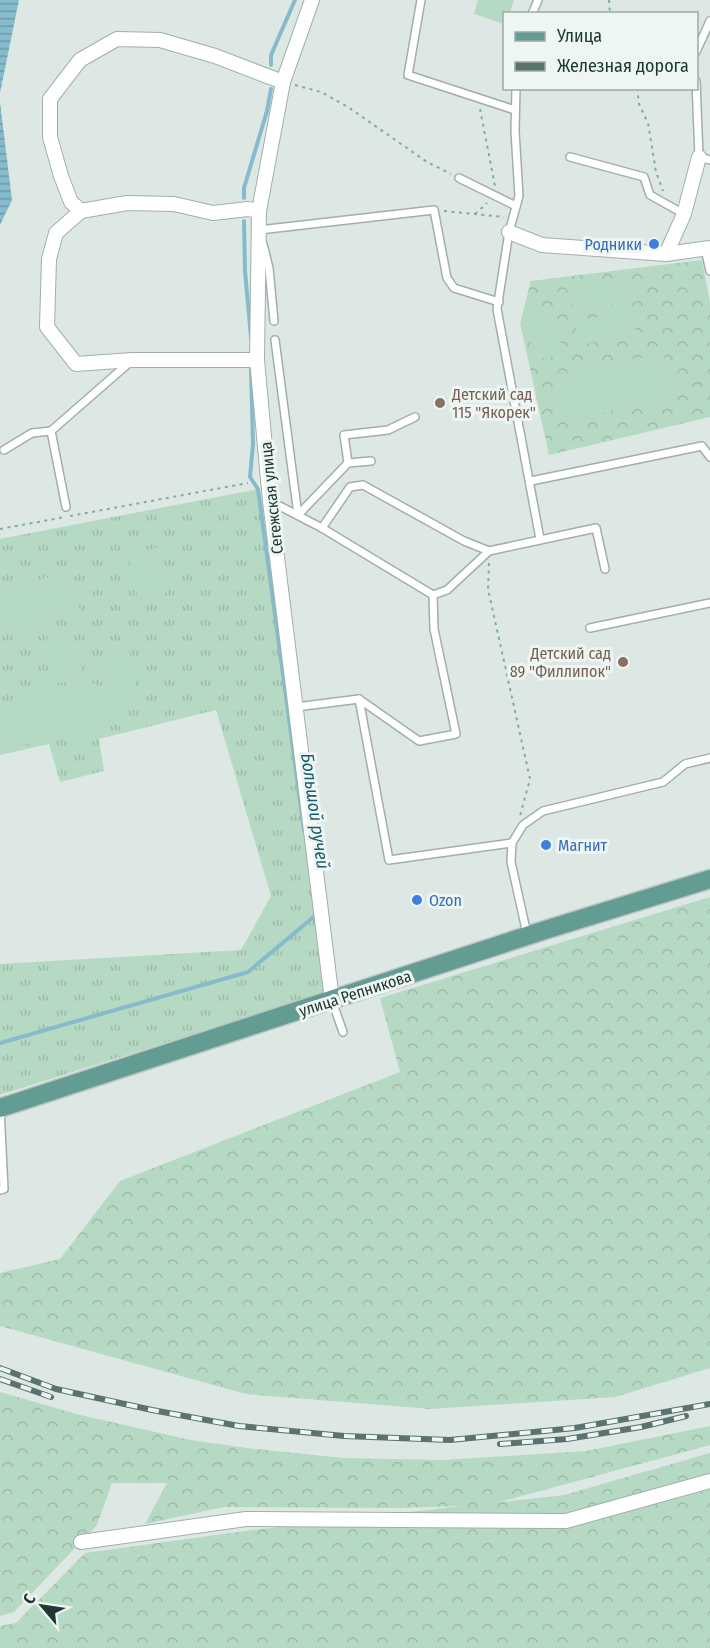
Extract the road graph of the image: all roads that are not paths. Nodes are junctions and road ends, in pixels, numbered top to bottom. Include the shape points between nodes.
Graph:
1 (312, 0) edge
2 (421, 0) edge
3 (710, 21) edge
4 (698, 48) edge
5 (283, 82) junction
6 (516, 90) edge
7 (697, 90) edge
8 (514, 110) junction
9 (570, 157) dead end
10 (705, 158) edge
11 (459, 178) road end
12 (516, 206) junction
13 (259, 211) junction
14 (81, 212) junction
15 (684, 214) junction
16 (511, 225) junction
17 (259, 231) junction
18 (707, 248) edge
19 (666, 254) junction
20 (710, 271) edge
21 (499, 302) junction
22 (274, 321) dead end
23 (275, 340) dead end
24 (132, 360) junction
25 (257, 360) junction
26 (415, 417) dead end
27 (51, 430) junction
28 (4, 450) dead end
29 (710, 457) edge
30 (371, 461) dead end
31 (348, 463) junction
32 (531, 481) junction
33 (270, 501) junction
34 (66, 507) dead end
35 (298, 515) junction
36 (322, 528) junction
37 (540, 539) junction
38 (489, 552) junction
39 (605, 569) dead end
40 (433, 595) junction
41 (710, 603) edge
42 (590, 628) dead end
43 (358, 699) junction
44 (296, 707) junction
45 (710, 758) edge
46 (512, 843) junction
47 (710, 879) edge
48 (527, 936) junction
49 (332, 1000) junction
50 (343, 1032) dead end
51 (0, 1108) edge
52 (0, 1190) edge
53 (710, 1481) edge
54 (81, 1542) dead end

1 - 5 street, Сегежская улица
2 - 8 lane via 408,75
3 - 4 lane
5 - 13 street, Сегежская улица
5 - 14 street via 160,40 117,39 80,60 50,99 50,137 71,202
6 - 8 lane
7 - 10 lane
8 - 12 lane via 519,196
9 - 15 lane via 644,177 650,195
10 - 15 street
11 - 12 lane
12 - 16 lane
13 - 14 street via 213,213 174,204 127,203
13 - 17 street, Сегежская улица
14 - 24 street via 56,233 48,259 47,327 76,364
15 - 19 street
16 - 19 street via 542,245
16 - 21 lane
17 - 21 lane via 434,210 447,278 454,288
17 - 22 lane via 269,268
17 - 25 street, Сегежская улица
18 - 19 street
18 - 20 lane
21 - 32 lane via 497,309
23 - 35 lane
24 - 25 street
24 - 27 lane
25 - 33 street, Сегежская улица
26 - 31 lane via 388,430 344,435
27 - 28 lane via 32,433
27 - 34 lane
29 - 32 lane via 702,446
30 - 31 lane
31 - 35 lane
32 - 37 lane
33 - 35 lane
33 - 44 street, Сегежская улица
35 - 36 lane
36 - 38 lane via 350,487 363,485
36 - 40 lane
37 - 38 lane
37 - 39 lane via 596,528
38 - 40 lane via 447,590
40 - 43 lane via 434,629 456,734 419,741
41 - 42 lane
43 - 44 lane
43 - 46 lane via 389,860
44 - 49 street, Сегежская улица
45 - 46 lane via 685,764 663,782 543,811 523,825
46 - 48 lane via 512,862
47 - 48 main road, улица Репникова
48 - 49 main road, улица Репникова
49 - 50 lane
49 - 51 main road, улица Репникова
51 - 52 lane via 4,1189
53 - 54 street via 566,1521 246,1519

